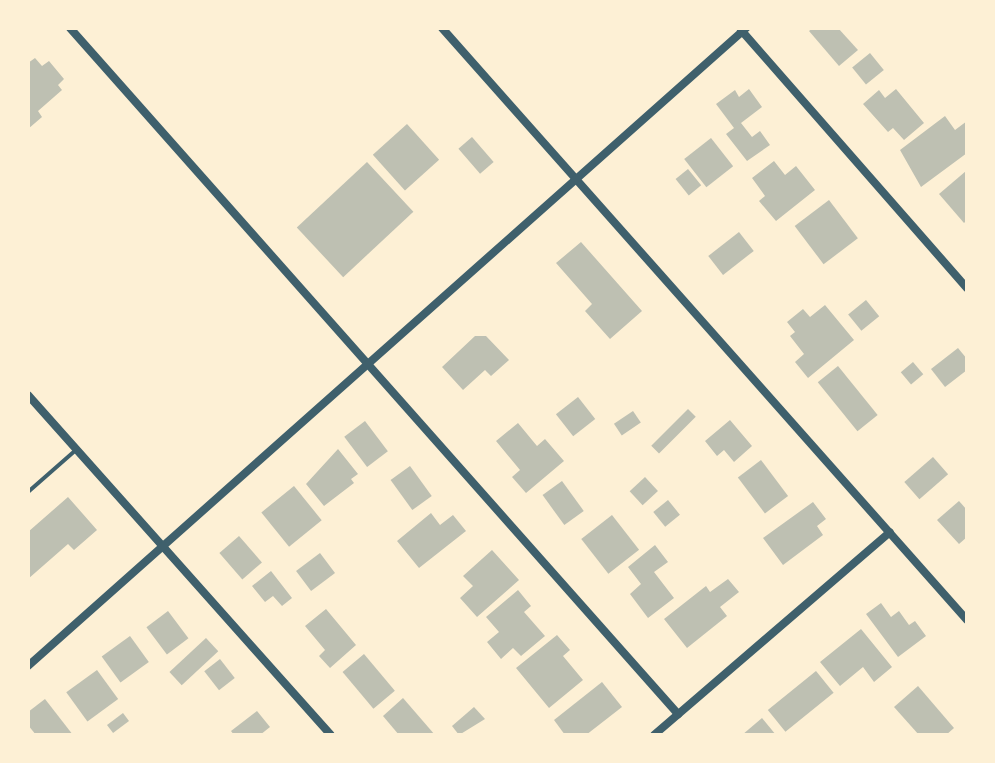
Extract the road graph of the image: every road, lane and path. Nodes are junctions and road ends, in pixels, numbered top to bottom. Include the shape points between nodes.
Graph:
1 (70, 28) edge
2 (442, 28) edge
3 (743, 29) edge
4 (576, 179) junction
5 (967, 288) edge
6 (369, 363) junction
7 (28, 395) edge
8 (76, 450) junction
9 (28, 492) edge
10 (890, 532) junction
11 (163, 546) junction
12 (967, 620) edge
13 (28, 666) edge
14 (678, 714) junction
15 (331, 735) edge
16 (654, 735) edge

1 - 6 street
2 - 4 street
3 - 4 street
3 - 5 street
4 - 6 street
4 - 10 street
6 - 11 street
6 - 14 street
7 - 8 street
8 - 9 lane
8 - 11 street
10 - 12 street
10 - 14 street
11 - 13 street
11 - 15 street
14 - 16 street

